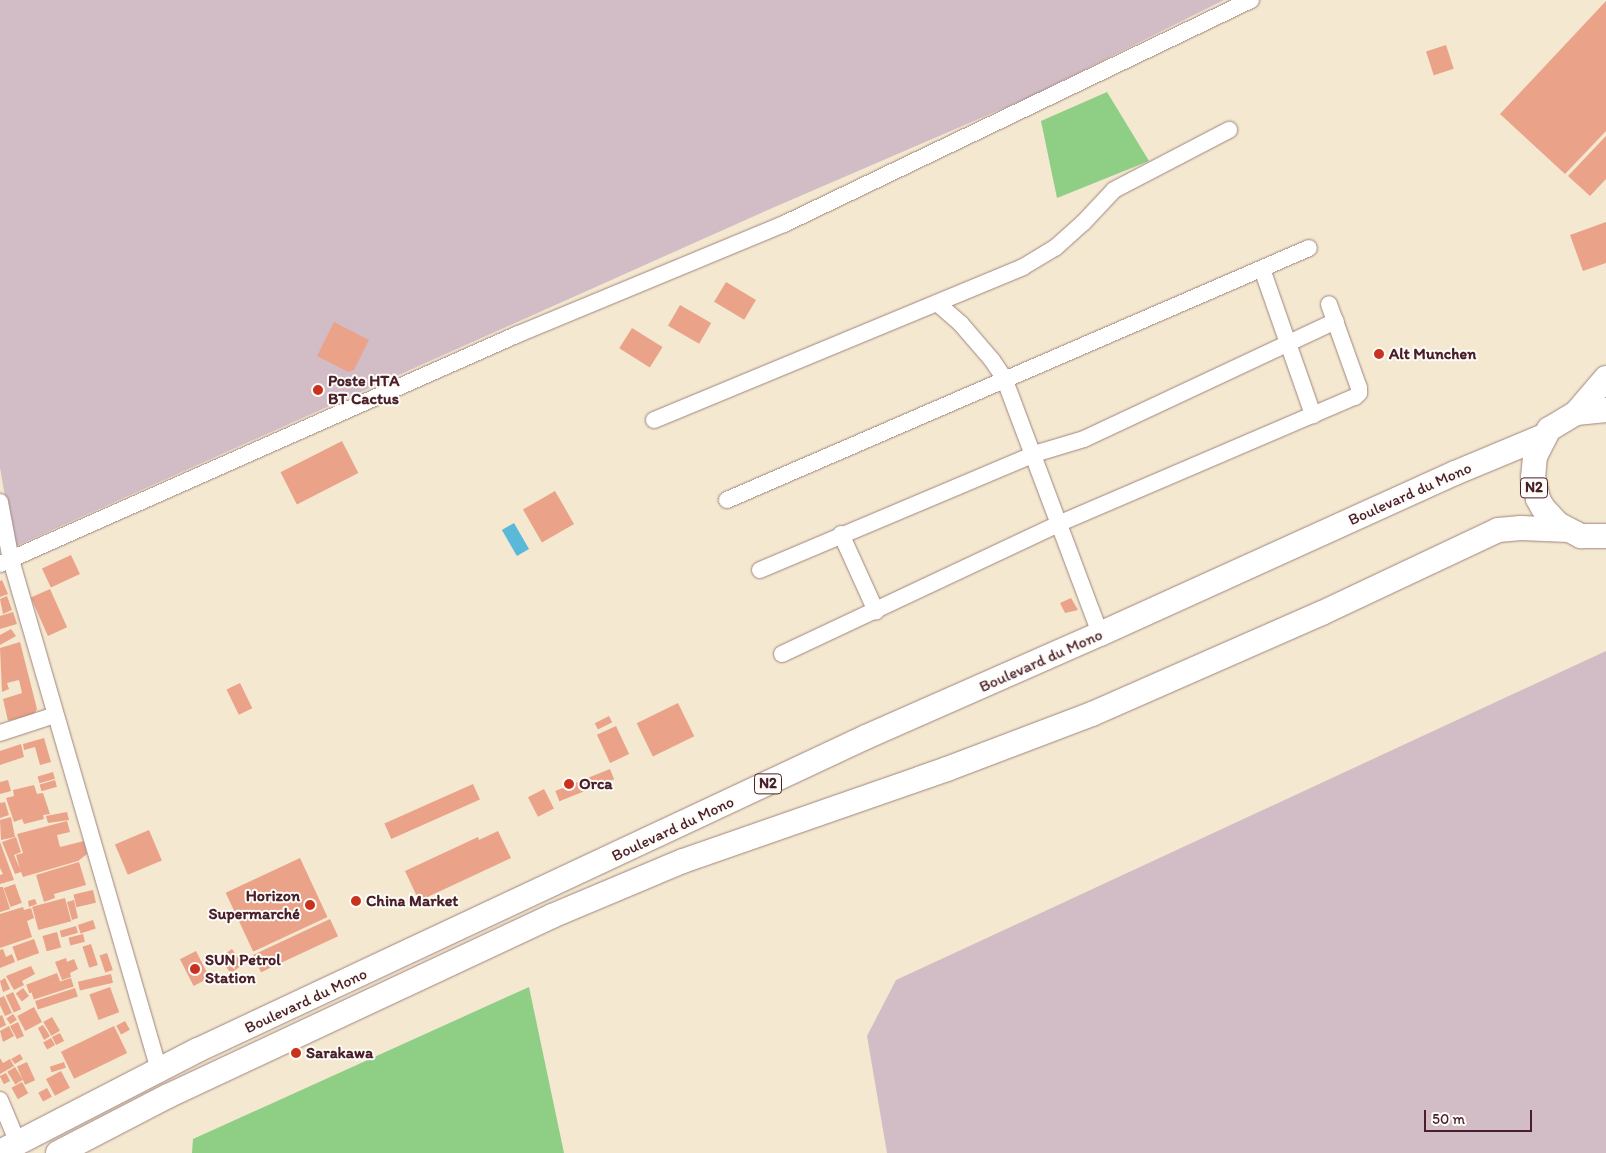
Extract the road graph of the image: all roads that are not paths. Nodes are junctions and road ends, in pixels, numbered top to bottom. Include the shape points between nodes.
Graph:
1 (1251, 0) edge
2 (1229, 130) dead end
3 (1309, 248) dead end
4 (1262, 269) junction
5 (937, 303) junction
6 (1329, 304) dead end
7 (1336, 321) junction
8 (1288, 344) junction
9 (1004, 378) junction
10 (1606, 378) edge
11 (1606, 410) edge
12 (1576, 413) junction
13 (1313, 416) junction
14 (654, 420) dead end
15 (1544, 436) junction
16 (1034, 454) junction
17 (727, 500) dead end
18 (0, 502) edge
19 (1058, 524) junction
20 (1568, 530) junction
21 (841, 534) junction
22 (1606, 536) edge
23 (6, 562) edge
24 (760, 570) dead end
25 (876, 611) junction
26 (1100, 634) junction
27 (782, 654) dead end
28 (55, 714) junction
29 (0, 733) edge
30 (159, 1070) junction
31 (0, 1100) edge
32 (9, 1147) edge
33 (58, 1153) edge

1 - 23 street via 784,224 516,335
2 - 5 street via 1114,190 1055,248 1023,267
3 - 4 street
4 - 8 street
4 - 9 street
5 - 9 street via 961,324
5 - 14 street
6 - 7 street
7 - 8 street
7 - 13 street via 1360,388 1359,394
8 - 13 street
8 - 16 street via 1084,439
9 - 16 street
9 - 17 street
10 - 12 highway, N2
11 - 12 highway, N2
12 - 15 highway, N2 via 1557,422
13 - 19 street
15 - 20 highway, N2 via 1535,456 1534,488 1547,512
15 - 26 highway, Boulevard du Mono / N2 via 1454,473
16 - 19 street
16 - 21 street
18 - 23 street
19 - 25 street
19 - 26 street
20 - 22 highway, N2 via 1581,536
20 - 33 highway, Boulevard du Mono / N2 via 1515,528 1492,533 1322,613 1092,714 683,862 552,916 168,1096
21 - 24 street
21 - 25 street
23 - 28 street
25 - 27 street
26 - 30 highway, Boulevard du Mono / N2 via 866,737
28 - 29 street
28 - 30 street
30 - 32 highway, Boulevard du Mono / N2
31 - 32 street

